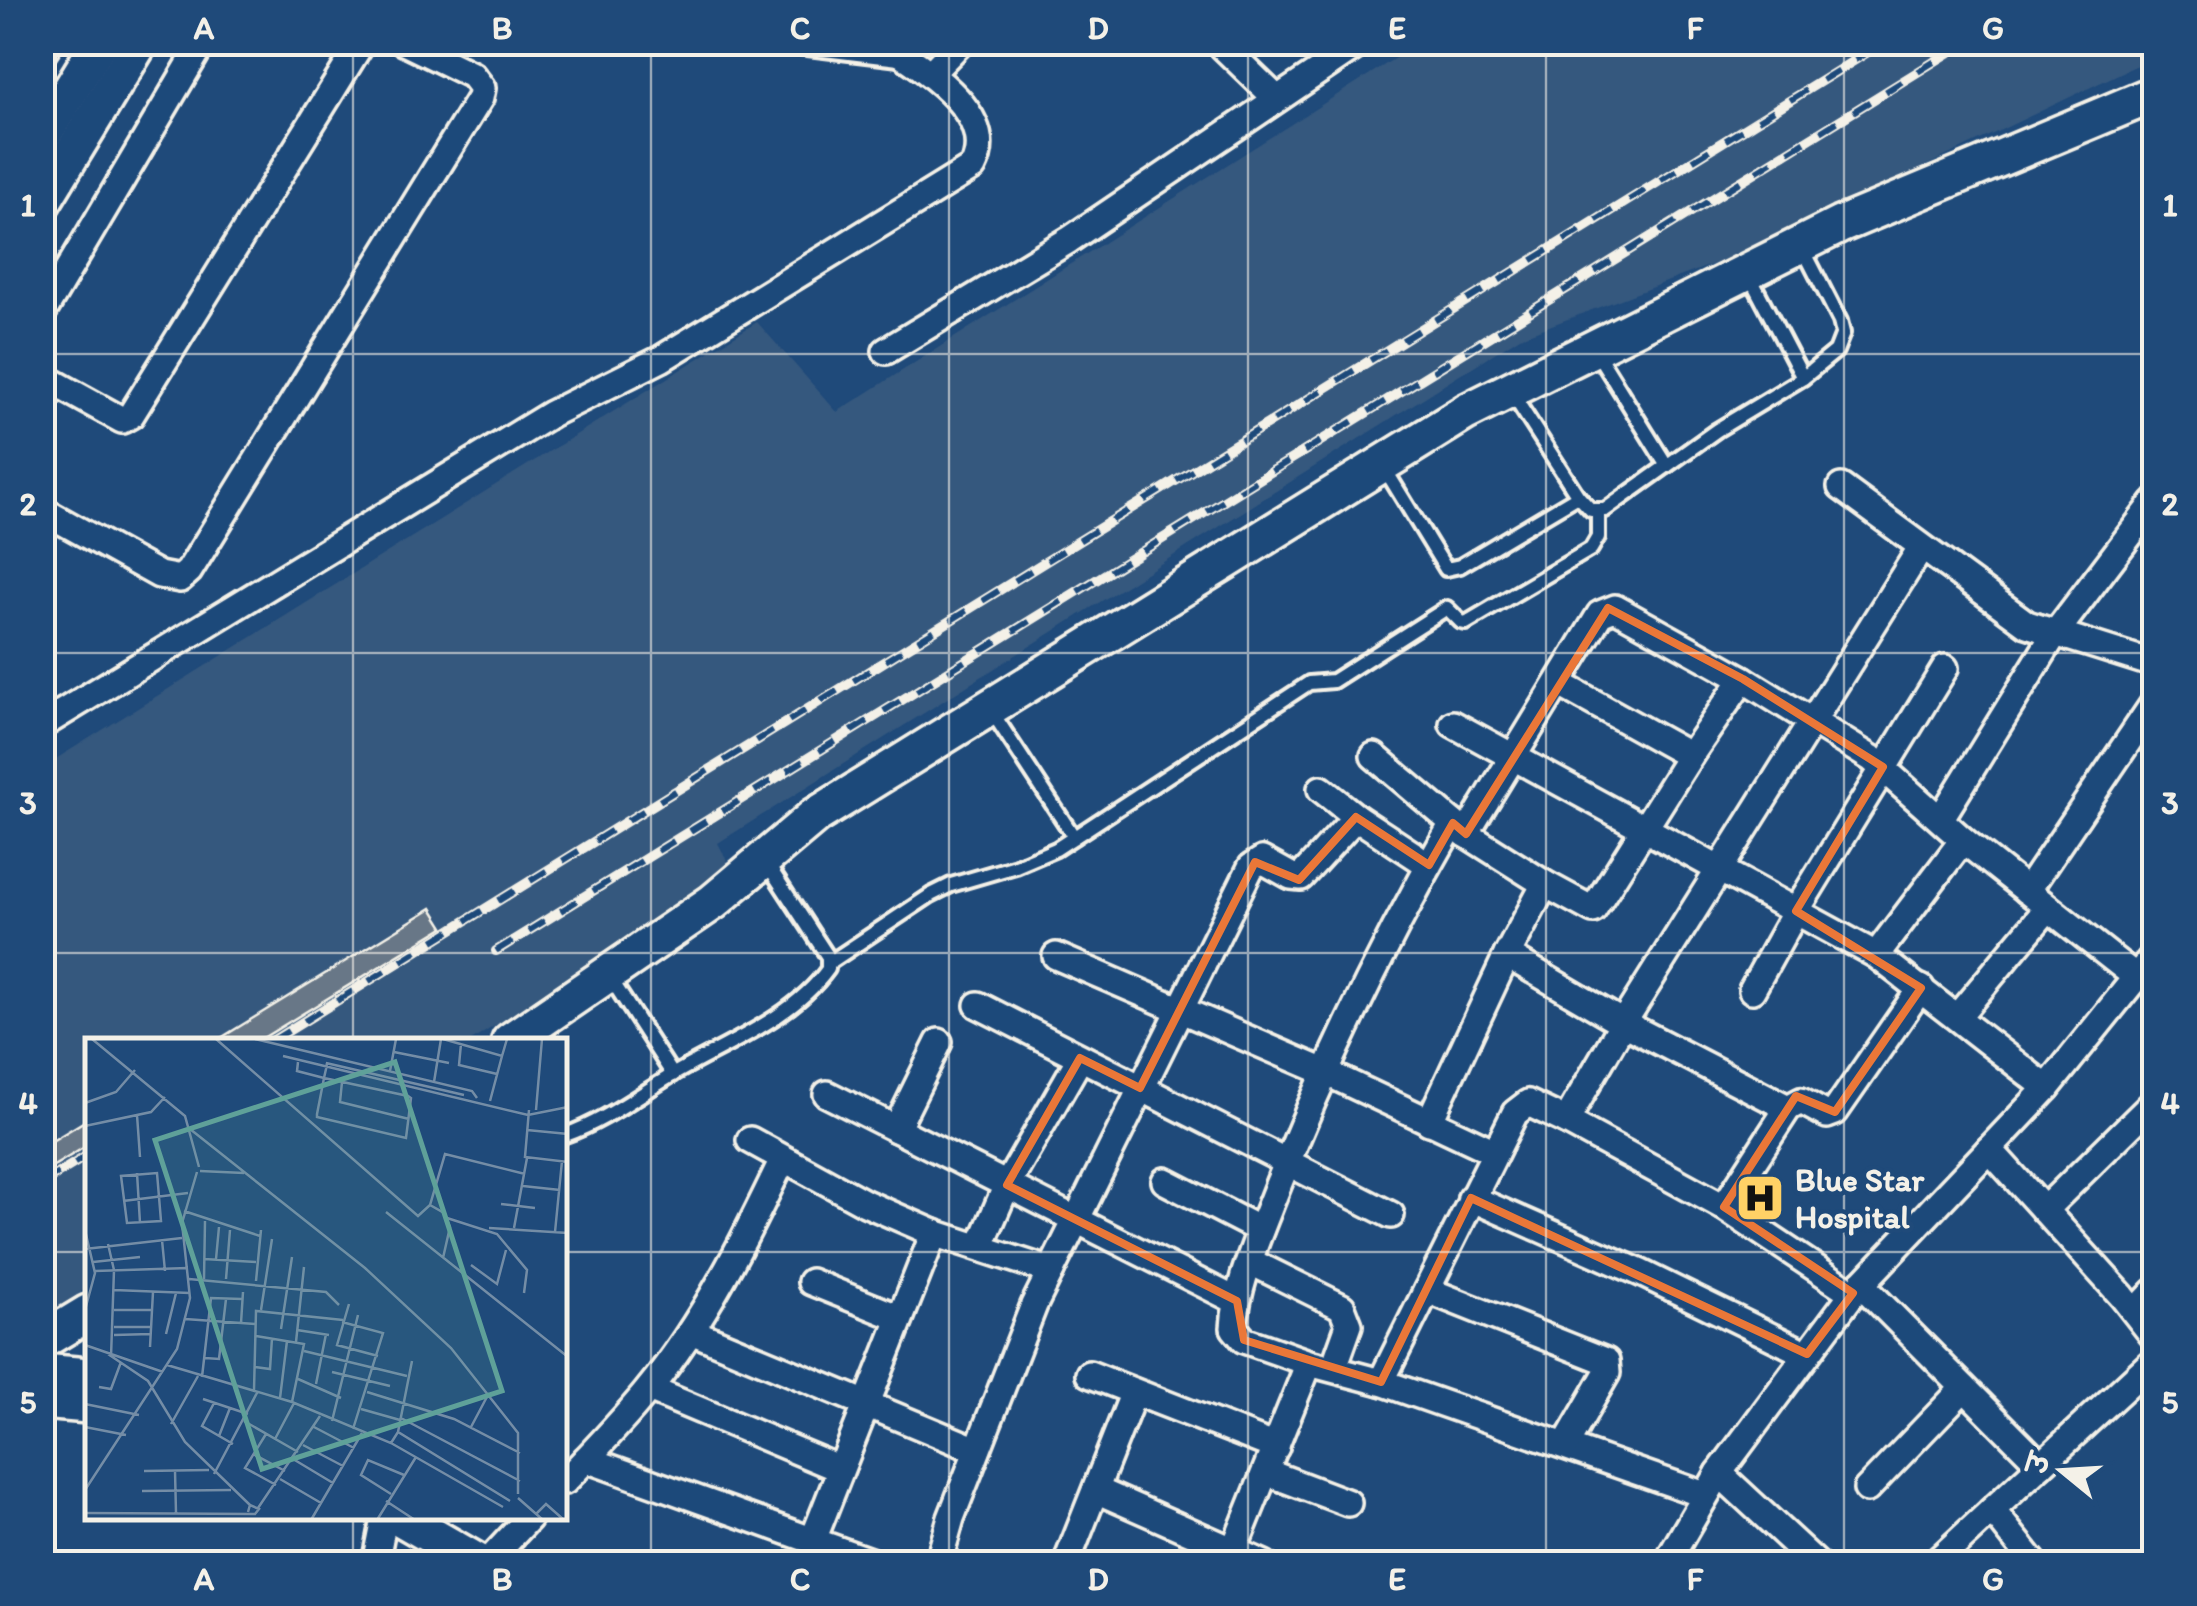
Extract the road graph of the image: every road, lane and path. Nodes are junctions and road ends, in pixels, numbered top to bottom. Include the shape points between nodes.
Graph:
1 (100, 42) edge
2 (140, 42) edge
3 (203, 42) edge
4 (362, 42) edge
5 (404, 42) edge
6 (758, 42) edge
7 (884, 42) edge
8 (961, 42) edge
9 (1218, 42) edge
10 (1362, 42) edge
11 (921, 66) junction
12 (2154, 94) edge
13 (1277, 98) junction
14 (42, 137) edge
15 (42, 203) edge
16 (1800, 244) junction
17 (1747, 271) junction
18 (42, 314) edge
19 (1594, 348) junction
20 (886, 351) dead end
21 (42, 376) edge
22 (1802, 378) junction
23 (1510, 390) junction
24 (1382, 464) junction
25 (1666, 466) junction
26 (1841, 487) dead end
27 (1578, 496) junction
28 (2154, 503) edge
29 (42, 510) edge
30 (1598, 512) junction
31 (1921, 548) junction
32 (2054, 634) junction
33 (2154, 664) edge
34 (1945, 668) dead end
35 (1743, 679) junction
36 (1560, 684) junction
37 (2154, 704) edge
38 (989, 707) junction
39 (1812, 721) junction
40 (1453, 724) dead end
41 (42, 726) edge
42 (1374, 756) dead end
43 (1690, 756) junction
44 (1514, 760) junction
45 (1883, 767) junction
46 (1322, 789) dead end
47 (1356, 817) junction
48 (1941, 818) junction
49 (1644, 827) junction
50 (1460, 828) junction
51 (1074, 837) junction
52 (1963, 840) junction
53 (764, 859) junction
54 (1429, 865) junction
55 (1719, 868) junction
56 (1546, 884) junction
57 (2026, 890) junction
58 (2048, 908) junction
59 (1796, 910) junction
60 (1507, 955) junction
61 (1876, 955) junction
62 (2154, 955) edge
63 (1056, 956) dead end
64 (829, 963) junction
65 (608, 974) junction
66 (2136, 977) junction
67 (1920, 988) junction
68 (1752, 990) dead end
69 (978, 1005) dead end
70 (1181, 1011) junction
71 (1957, 1016) junction
72 (1624, 1023) junction
73 (514, 1038) edge
74 (940, 1042) dead end
75 (1080, 1058) junction
76 (1325, 1072) junction
77 (673, 1075) junction
78 (1140, 1088) junction
79 (2047, 1088) junction
80 (828, 1094) dead end
81 (2154, 1102) edge
82 (1788, 1108) junction
83 (1566, 1121) junction
84 (1429, 1122) junction
85 (896, 1129) junction
86 (568, 1134) edge
87 (750, 1140) dead end
88 (1989, 1149) junction
89 (1495, 1152) junction
90 (783, 1159) junction
91 (1286, 1164) junction
92 (1165, 1182) dead end
93 (1007, 1185) junction
94 (1471, 1198) junction
95 (1724, 1207) junction
96 (2044, 1210) junction
97 (1390, 1215) dead end
98 (1076, 1220) junction
99 (1260, 1230) junction
100 (934, 1233) junction
101 (980, 1248) junction
102 (1251, 1262) junction
103 (1050, 1271) junction
104 (811, 1282) dead end
105 (1857, 1288) junction
106 (1428, 1290) junction
107 (2154, 1292) edge
108 (1237, 1301) junction
109 (2135, 1312) junction
110 (85, 1314) edge
111 (900, 1318) junction
112 (690, 1330) junction
113 (2154, 1337) edge
114 (42, 1341) edge
115 (1807, 1354) junction
116 (2154, 1360) edge
117 (1322, 1365) junction
118 (42, 1372) edge
119 (1088, 1374) dead end
120 (85, 1376) edge
121 (1381, 1382) junction
122 (649, 1388) junction
123 (1964, 1388) junction
124 (1134, 1392) junction
125 (42, 1401) edge
126 (85, 1405) edge
127 (865, 1405) junction
128 (1566, 1444) junction
129 (1276, 1447) junction
130 (977, 1450) junction
131 (586, 1459) junction
132 (2041, 1465) junction
133 (840, 1469) junction
134 (1266, 1472) junction
135 (568, 1478) edge
136 (1712, 1484) junction
137 (1867, 1489) dead end
138 (1096, 1490) junction
139 (1348, 1502) dead end
140 (1992, 1510) junction
141 (383, 1521) edge
142 (406, 1521) edge
143 (526, 1521) edge
144 (813, 1540) junction
145 (1231, 1557) edge
146 (375, 1564) edge
147 (484, 1564) edge
148 (878, 1564) edge
149 (938, 1564) edge
150 (1066, 1564) edge
151 (1264, 1564) edge
152 (1666, 1564) edge
153 (1817, 1564) edge
154 (1934, 1564) edge
155 (2035, 1564) edge

1 - 14 street
2 - 15 street
3 - 18 street
4 - 21 street via 131,415 122,420
5 - 29 street via 472,74 482,88 480,98 189,571 180,578 159,575
6 - 11 lane
7 - 11 street
8 - 11 street
9 - 13 street
10 - 13 street
11 - 41 street via 974,124 981,139 973,167 661,360 551,414
12 - 16 street
13 - 20 street via 1069,240
16 - 17 street
16 - 22 lane via 1843,333 1836,351
17 - 19 street
17 - 22 lane
19 - 23 street
19 - 25 lane
22 - 25 lane
23 - 24 street
23 - 27 lane
24 - 27 lane via 1441,563 1453,570
24 - 38 street
25 - 30 lane
26 - 31 street
27 - 30 lane
28 - 32 street
30 - 51 lane via 1592,550 1466,623 1447,608 1333,681 1309,682
31 - 32 street via 2016,616
31 - 39 street
32 - 33 street
32 - 48 street
34 - 45 street
35 - 36 street via 1608,608
35 - 39 street
35 - 43 street
36 - 43 street
36 - 44 street
37 - 57 street
38 - 51 lane
38 - 53 street via 815,816
39 - 45 street
39 - 55 street
40 - 44 street
42 - 50 street
43 - 49 street
44 - 49 street
44 - 50 street
45 - 48 street
45 - 59 street
46 - 47 street
47 - 54 street
47 - 70 street via 1301,877 1255,862
48 - 52 street
49 - 55 street
49 - 56 street via 1593,910
50 - 54 street
50 - 56 street
51 - 64 lane via 1016,866 931,895
52 - 57 street
52 - 61 street
53 - 64 lane
53 - 65 street
54 - 76 street
55 - 59 street
55 - 72 street
56 - 60 street
57 - 58 street
58 - 66 street
58 - 71 street
59 - 61 street
59 - 68 street
60 - 72 street
60 - 84 street
61 - 67 street
62 - 66 street
63 - 70 street
64 - 77 lane via 788,1008
65 - 73 street
65 - 77 lane
66 - 79 street
67 - 71 street
67 - 82 street via 1835,1112 1826,1115 1801,1101
69 - 75 street
70 - 76 street
70 - 78 street
71 - 79 street
72 - 82 street
72 - 83 street
74 - 85 street
75 - 78 street
75 - 93 street
76 - 84 street
76 - 91 street
77 - 86 lane via 603,1120
78 - 91 street
78 - 98 street
79 - 88 street
80 - 85 street
81 - 96 street
82 - 95 street
83 - 89 street via 1522,1106
83 - 95 street
84 - 89 street
85 - 93 street
87 - 90 street
88 - 96 street
88 - 105 street
89 - 94 street
90 - 100 street
90 - 112 street
91 - 97 street
91 - 99 street
92 - 99 street
93 - 98 street
93 - 101 street
94 - 106 street
94 - 115 street
95 - 105 street
96 - 109 street
98 - 103 street
98 - 108 street
99 - 102 street
100 - 101 street
100 - 111 street
101 - 103 street
102 - 108 street
102 - 117 street via 1342,1307 1349,1326
103 - 130 street
104 - 111 street
105 - 115 street
105 - 123 street
106 - 121 street
106 - 128 street via 1606,1361 1607,1373
107 - 109 street
108 - 117 street via 1234,1328 1244,1340
109 - 113 street
110 - 114 street
111 - 127 street
112 - 122 street
112 - 127 street
115 - 136 street
116 - 132 street
117 - 121 street
117 - 129 street
118 - 120 street
119 - 124 street
121 - 128 street
122 - 131 street
122 - 133 street
123 - 132 street
123 - 137 street
124 - 129 street
124 - 138 street
125 - 126 street
127 - 130 street
127 - 133 street
128 - 136 street
129 - 134 street
130 - 149 street
131 - 135 street
131 - 144 street
132 - 140 street
133 - 144 street
134 - 139 street
134 - 145 street
136 - 152 street
136 - 153 street
138 - 145 street
138 - 150 street
140 - 154 street
140 - 155 street
141 - 146 street
142 - 147 street
143 - 147 street
144 - 148 street
145 - 151 street

